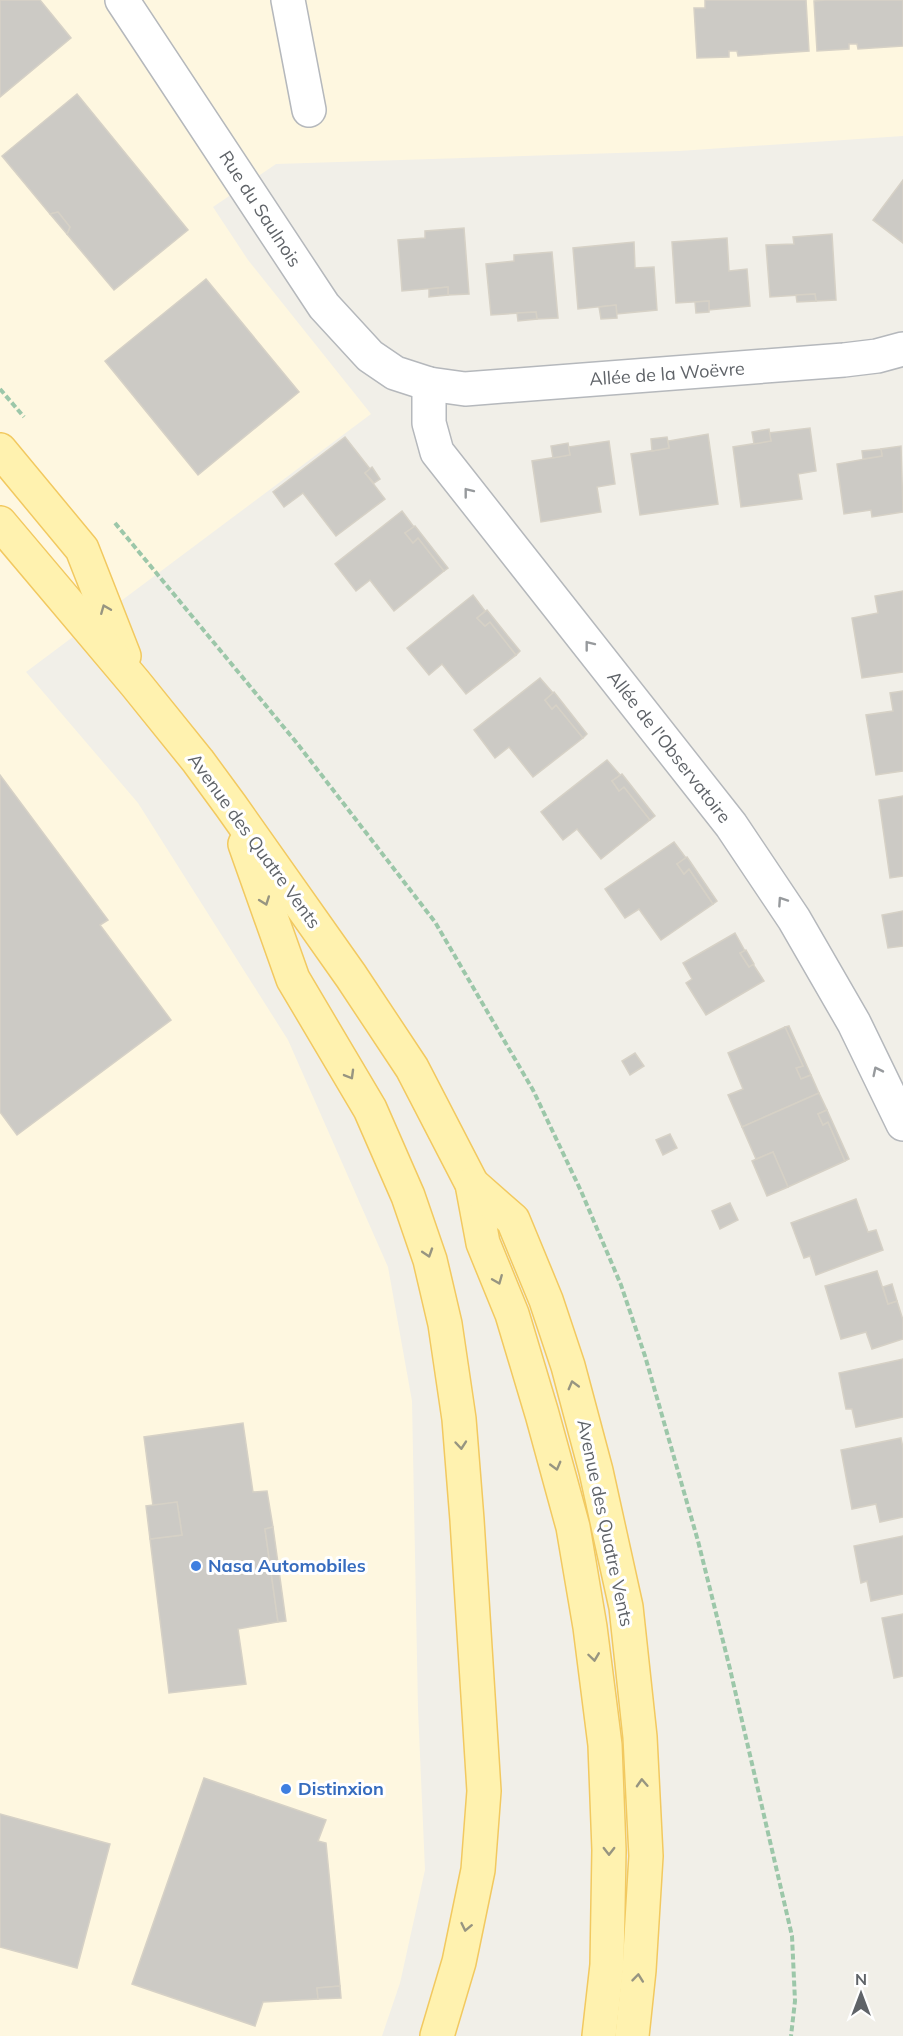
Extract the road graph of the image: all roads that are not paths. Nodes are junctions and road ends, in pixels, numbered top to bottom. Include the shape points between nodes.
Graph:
1 (122, 0) edge
2 (288, 0) edge
3 (309, 110) dead end
4 (903, 349) edge
5 (429, 384) junction
6 (0, 450) edge
7 (0, 523) edge
8 (135, 683) junction
9 (231, 806) junction
10 (903, 1124) edge
11 (472, 1184) junction
12 (437, 2036) edge
13 (599, 2036) edge
14 (632, 2036) edge

1 - 5 street, Rue du Saulnois via 324,306 370,356 394,373
2 - 3 street
4 - 5 street, Allée de la Woëvre via 844,360 494,387 465,389
10 -> 5 street, Allée de l'Observatoire via 854,1023 794,919 731,825 437,452 429,423
8 -> 6 main road via 82,549
7 - 8 main road, Avenue des Quatre Vents
8 - 9 main road, Avenue des Quatre Vents
9 - 11 main road, Avenue des Quatre Vents via 412,1068
9 -> 12 main road via 293,979 370,1109 408,1197 430,1260 445,1324 459,1419 484,1791 478,1870 459,1962
11 -> 13 main road, Avenue des Quatre Vents via 483,1243 512,1314 573,1527 590,1627 605,1745 609,1850 607,1965
14 -> 11 main road, Avenue des Quatre Vents via 646,1856 640,1737 626,1607 596,1470 546,1300 513,1220

